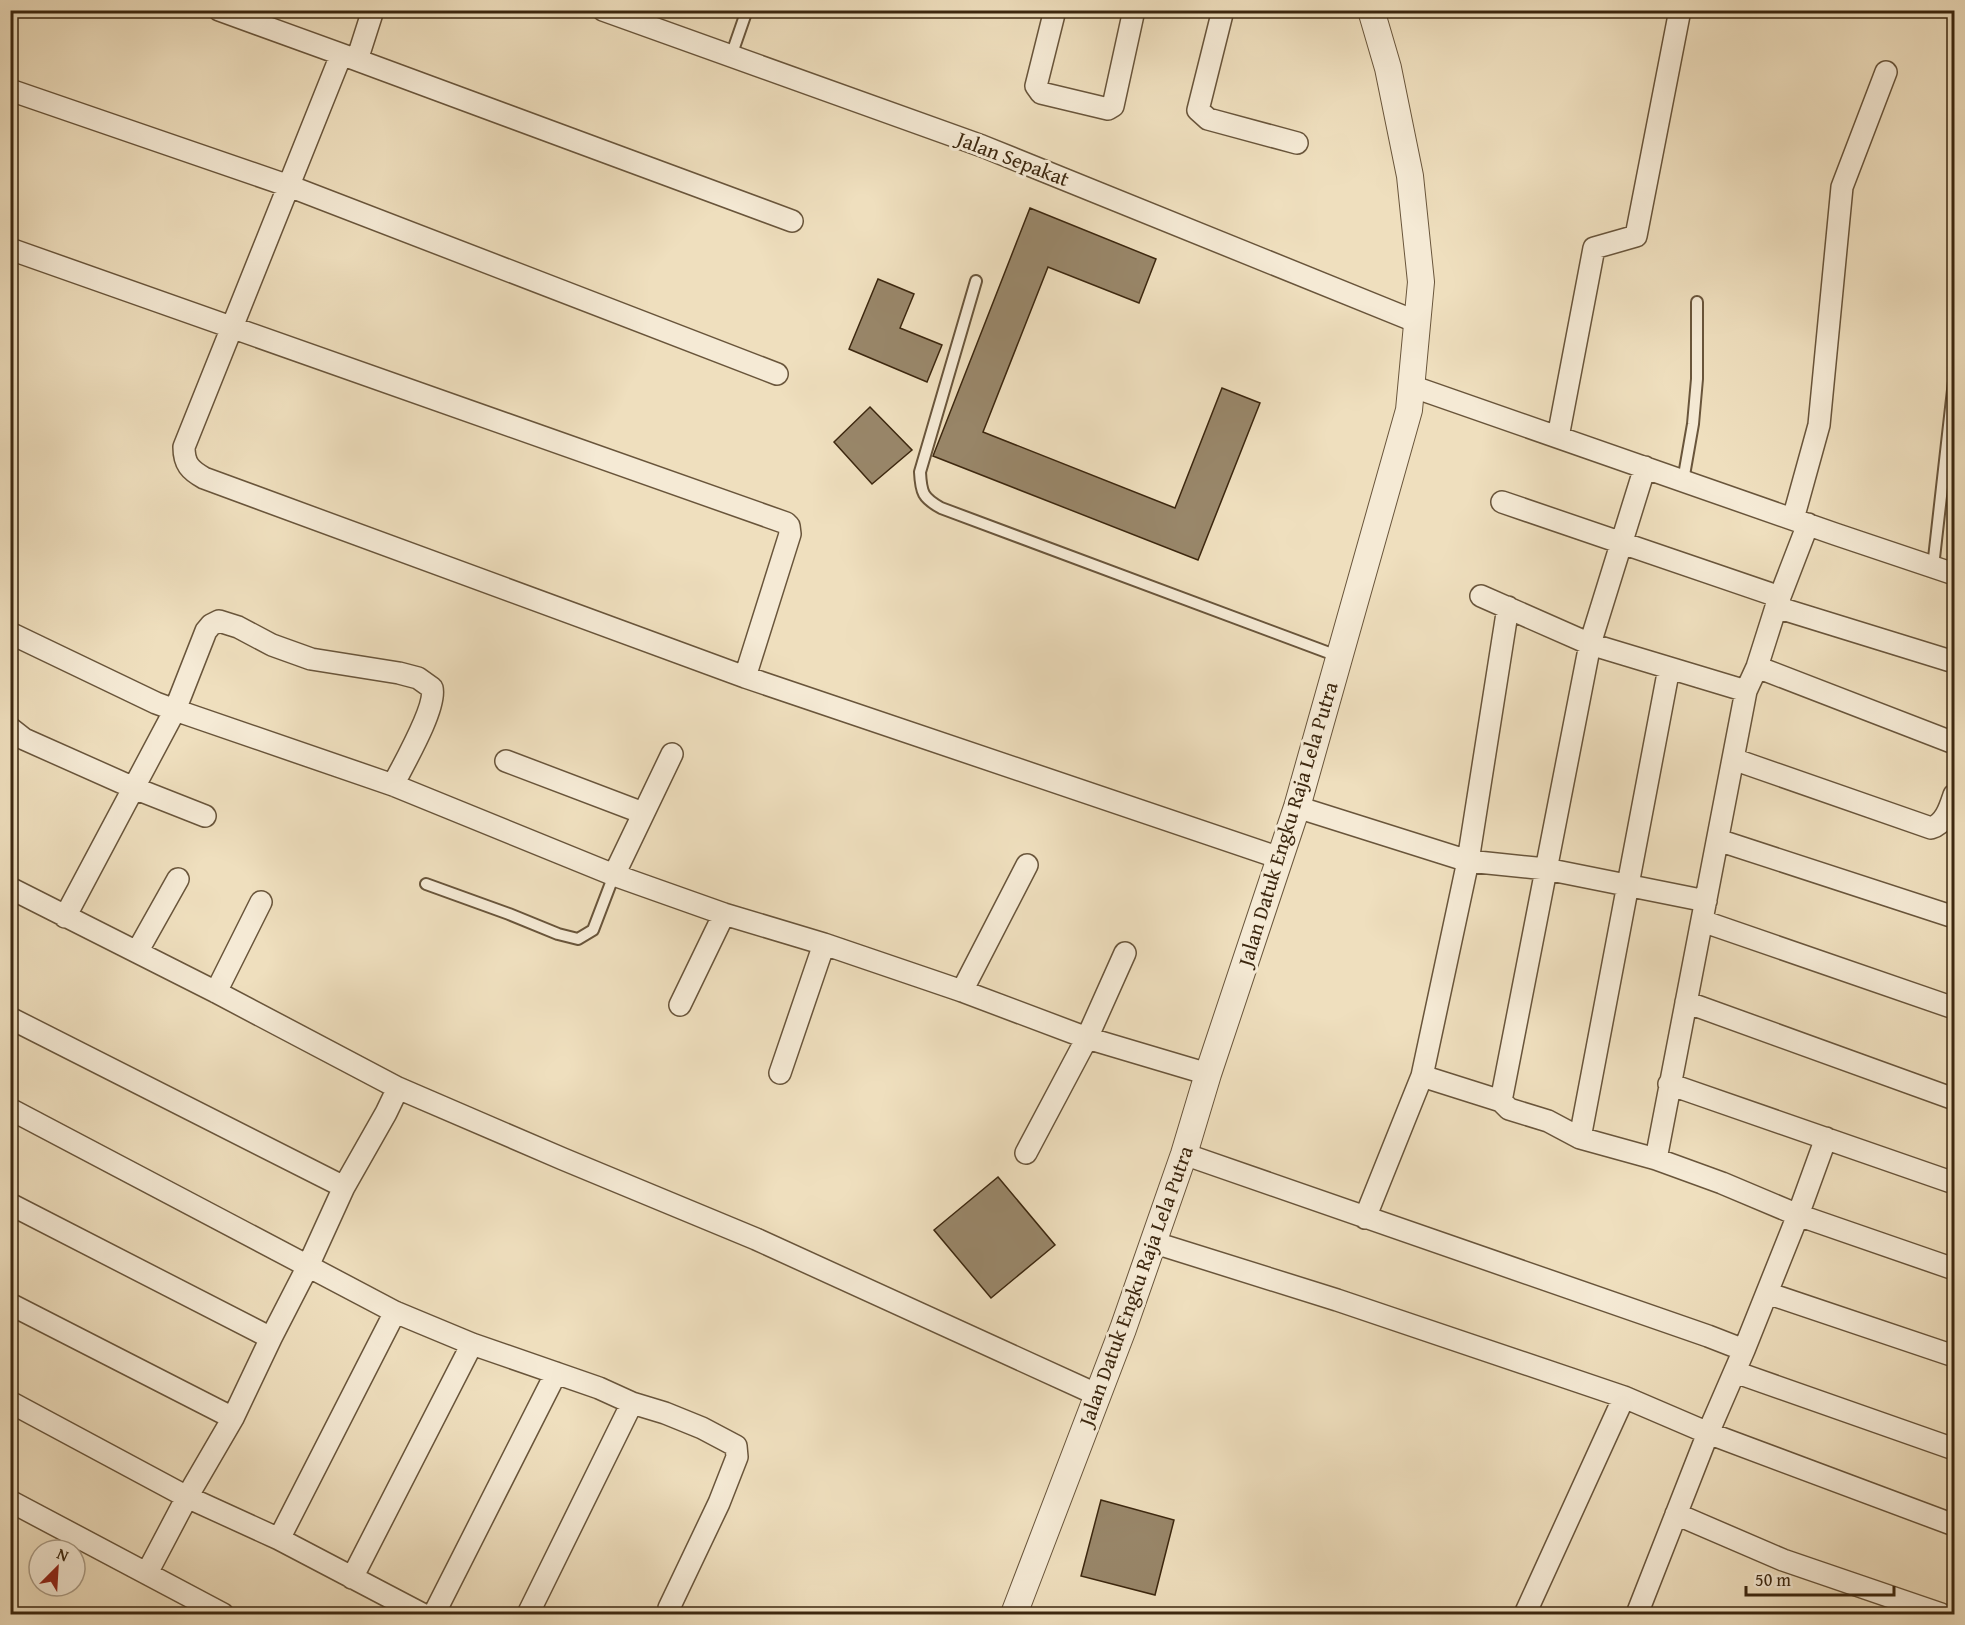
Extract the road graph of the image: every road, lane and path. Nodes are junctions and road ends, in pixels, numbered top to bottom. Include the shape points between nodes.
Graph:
1 (219, 10) edge
2 (373, 10) edge
3 (603, 10) edge
4 (747, 10) edge
5 (1055, 10) edge
6 (1134, 10) edge
7 (1223, 10) edge
8 (1371, 10) edge
9 (1680, 10) edge
10 (627, 15) edge
11 (731, 56) junction
12 (349, 58) junction
13 (1886, 72) dead end
14 (10, 90) edge
15 (1297, 143) dead end
16 (290, 186) junction
17 (792, 221) dead end
18 (10, 249) edge
19 (976, 281) dead end
20 (1696, 302) dead end
21 (1417, 322) junction
22 (233, 327) junction
23 (777, 374) dead end
24 (1954, 381) edge
25 (1411, 386) junction
26 (1558, 437) junction
27 (1645, 467) junction
28 (1683, 481) junction
29 (1502, 502) dead end
30 (1800, 522) junction
31 (1622, 542) junction
32 (1933, 567) junction
33 (1954, 574) edge
34 (1481, 596) dead end
35 (1778, 602) junction
36 (1508, 607) junction
37 (10, 633) edge
38 (1590, 644) junction
39 (1340, 657) junction
40 (1954, 662) edge
41 (1757, 667) junction
42 (1669, 668) junction
43 (745, 677) junction
44 (1746, 692) junction
45 (175, 710) junction
46 (10, 728) edge
47 (1954, 742) edge
48 (672, 754) dead end
49 (1733, 759) junction
50 (506, 761) dead end
51 (393, 785) junction
52 (134, 788) junction
53 (1954, 795) edge
54 (1297, 807) junction
55 (643, 813) junction
56 (205, 816) dead end
57 (1718, 840) junction
58 (1280, 858) junction
59 (1467, 861) junction
60 (1028, 865) dead end
61 (1546, 869) junction
62 (614, 875) junction
63 (178, 879) dead end
64 (426, 884) dead end
65 (1629, 886) junction
66 (10, 888) edge
67 (261, 902) dead end
68 (1704, 911) junction
69 (724, 914) junction
70 (65, 917) junction
71 (1954, 917) edge
72 (824, 944) junction
73 (136, 952) junction
74 (1125, 953) dead end
75 (962, 991) junction
76 (216, 992) junction
77 (1686, 1002) junction
78 (680, 1005) dead end
79 (1954, 1008) edge
80 (10, 1018) edge
81 (1087, 1038) junction
82 (780, 1073) dead end
83 (1208, 1074) junction
84 (1422, 1076) junction
85 (1669, 1084) junction
86 (398, 1088) junction
87 (1954, 1099) edge
88 (1501, 1101) junction
89 (10, 1109) edge
90 (1580, 1138) junction
91 (1826, 1138) junction
92 (1026, 1153) dead end
93 (1184, 1154) junction
94 (1656, 1159) junction
95 (1954, 1183) edge
96 (344, 1187) junction
97 (10, 1204) edge
98 (1798, 1215) junction
99 (1365, 1218) junction
100 (1152, 1242) junction
101 (308, 1266) junction
102 (1954, 1269) edge
103 (1767, 1293) junction
104 (10, 1304) edge
105 (395, 1312) junction
106 (271, 1338) junction
107 (471, 1344) junction
108 (1744, 1350) junction
109 (1954, 1356) edge
110 (1734, 1372) junction
111 (556, 1373) junction
112 (1098, 1395) junction
113 (1624, 1397) junction
114 (10, 1402) edge
115 (632, 1403) junction
116 (233, 1418) junction
117 (1708, 1433) junction
118 (1954, 1449) edge
119 (187, 1497) junction
120 (10, 1501) edge
121 (1676, 1514) junction
122 (1954, 1524) edge
123 (279, 1539) junction
124 (147, 1573) junction
125 (352, 1578) junction
126 (669, 1608) dead end
127 (1644, 1613) edge
128 (222, 1614) edge
129 (422, 1614) edge
130 (434, 1614) edge
131 (528, 1614) edge
132 (1014, 1614) edge
133 (1525, 1614) edge
134 (1941, 1614) edge

1 - 12 street
2 - 12 street
3 - 10 street, Jalan Sepakat
4 - 11 lane
5 - 6 street via 1036,86 1041,93 1108,109 1113,106
7 - 15 street via 1198,110 1208,119
8 - 21 street, Jalan Datuk Engku Raja Lela Putra via 1388,68 1410,176 1421,282
9 - 26 street via 1636,236 1594,248
10 - 11 street, Jalan Sepakat
11 - 21 street, Jalan Sepakat via 982,146
12 - 16 street
12 - 17 street
13 - 30 street via 1842,187 1820,425
14 - 16 street
16 - 22 street
16 - 23 street
18 - 22 street
19 - 39 lane via 920,472 921,489 928,501
20 - 28 lane via 1694,424
21 - 25 street, Jalan Datuk Engku Raja Lela Putra
22 - 43 street via 184,447 184,459 196,473
22 - 43 street via 786,523 790,534
24 - 32 lane
25 - 26 street
25 - 39 street, Jalan Datuk Engku Raja Lela Putra via 1409,410
26 - 27 street
27 - 28 street
27 - 31 street
28 - 30 street
29 - 31 street
30 - 32 street
30 - 35 street
31 - 35 street
31 - 38 street
32 - 33 street
34 - 36 street
35 - 40 street
35 - 41 street
36 - 38 street
36 - 59 street
37 - 45 street
38 - 42 street
38 - 61 street
39 - 54 street, Jalan Datuk Engku Raja Lela Putra
41 - 44 street
41 - 47 street
42 - 44 street
42 - 65 street
43 - 58 street
44 - 49 street
45 - 51 street
45 - 51 street via 206,631 219,621 311,659 418,678 432,688 434,696
45 - 52 street
46 - 52 street via 24,739
48 - 55 street
49 - 53 street via 1931,828 1942,821
49 - 57 street
50 - 55 street
51 - 62 street
52 - 56 street
52 - 70 street
54 - 58 street, Jalan Datuk Engku Raja Lela Putra
54 - 59 street
55 - 62 street
57 - 68 street
57 - 71 street
58 - 83 street, Jalan Datuk Engku Raja Lela Putra
59 - 61 street
59 - 84 street
60 - 75 street
61 - 65 street
61 - 88 street
62 - 64 lane via 593,930 579,939
62 - 69 street
63 - 73 street
65 - 68 street
65 - 90 street
66 - 70 street
67 - 76 street
68 - 77 street
68 - 79 street
69 - 72 street
69 - 78 street
70 - 73 street
72 - 75 street
72 - 82 street
73 - 76 street
74 - 81 street
75 - 81 street
76 - 86 street
77 - 85 street
77 - 87 street
80 - 96 street
81 - 83 street
81 - 92 street
83 - 93 street, Jalan Datuk Engku Raja Lela Putra
84 - 88 street
84 - 99 street
85 - 91 street
85 - 94 street
86 - 96 street
86 - 112 street via 756,1239
88 - 90 street via 1509,1109 1548,1121
89 - 101 street
90 - 94 street
91 - 95 street
91 - 98 street
93 - 99 street
93 - 100 street, Jalan Datuk Engku Raja Lela Putra
94 - 98 street
96 - 101 street
97 - 106 street
98 - 102 street
98 - 103 street
99 - 108 street
100 - 112 street, Jalan Datuk Engku Raja Lela Putra
100 - 113 street
101 - 105 street
101 - 106 street
103 - 108 street
103 - 109 street
104 - 116 street
105 - 107 street
105 - 123 street
106 - 116 street
107 - 111 street
107 - 125 street
108 - 110 street
110 - 117 street
110 - 118 street
111 - 115 street
111 - 130 street
112 - 132 street, Jalan Datuk Engku Raja Lela Putra
113 - 117 street
113 - 133 street
114 - 119 street
115 - 126 street via 702,1428 736,1446 737,1458 719,1503
115 - 131 street
116 - 119 street
117 - 121 street
117 - 122 street
119 - 123 street
119 - 124 street
120 - 124 street
121 - 127 street
121 - 134 street via 1783,1560
123 - 125 street
124 - 128 street
125 - 129 street

